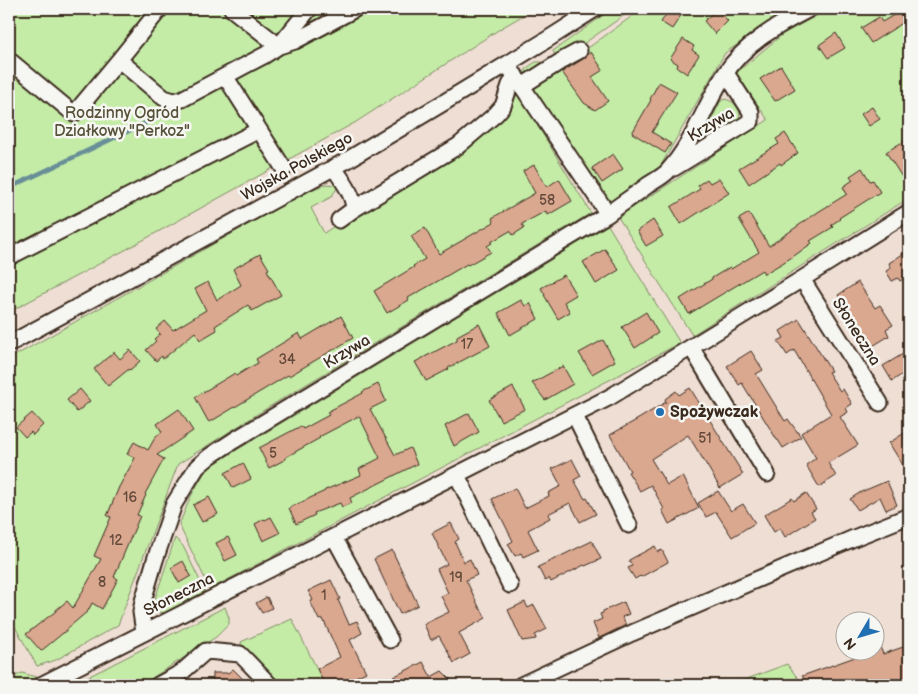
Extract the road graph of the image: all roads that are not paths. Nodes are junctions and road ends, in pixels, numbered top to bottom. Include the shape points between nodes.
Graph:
1 (160, 9) edge
2 (232, 9) edge
3 (308, 9) edge
4 (355, 9) edge
5 (595, 9) edge
6 (809, 9) edge
7 (279, 46) junction
8 (579, 52) dead end
9 (9, 60) edge
10 (119, 60) junction
11 (726, 73) junction
12 (515, 75) junction
13 (225, 76) junction
14 (259, 130) junction
15 (334, 168) junction
16 (284, 169) dead end
17 (666, 173) junction
18 (354, 209) junction
19 (909, 212) edge
20 (608, 214) junction
21 (338, 220) dead end
22 (9, 257) edge
23 (802, 279) junction
24 (9, 344) edge
25 (691, 348) junction
26 (880, 403) dead end
27 (575, 416) junction
28 (767, 474) dead end
29 (457, 475) junction
30 (909, 516) edge
31 (629, 525) dead end
32 (334, 537) junction
33 (510, 585) dead end
34 (144, 633) junction
35 (390, 640) dead end
36 (183, 679) edge
37 (41, 685) edge
38 (158, 685) edge
39 (270, 685) edge
40 (521, 685) edge

1 - 10 street
2 - 7 street
3 - 7 street
4 - 7 street via 295,41
5 - 12 street, Wojska Polskiego
6 - 11 street, Krzywa via 762,37
7 - 13 street
8 - 12 street
9 - 10 street via 74,114
10 - 13 street via 164,98 174,101
11 - 17 street, Krzywa via 690,141
11 - 17 street, Krzywa via 751,112 751,121
12 - 15 street, Wojska Polskiego via 406,126
12 - 18 street via 503,106 458,146
12 - 20 street
13 - 14 street
14 - 16 street
14 - 22 street
15 - 18 street via 347,186
15 - 24 street, Wojska Polskiego
17 - 20 street, Krzywa
18 - 21 street
19 - 23 street, Słoneczna
20 - 34 street, Krzywa via 210,456 197,468 174,504 143,601
23 - 25 street, Słoneczna
23 - 26 street, Słoneczna
25 - 27 street, Słoneczna
25 - 28 street
27 - 29 street, Słoneczna
27 - 31 street
29 - 32 street, Słoneczna
29 - 33 street
30 - 40 street via 632,633
32 - 34 street, Słoneczna
32 - 35 street
34 - 37 street, Słoneczna
36 - 38 street
36 - 39 street via 206,651 240,654

